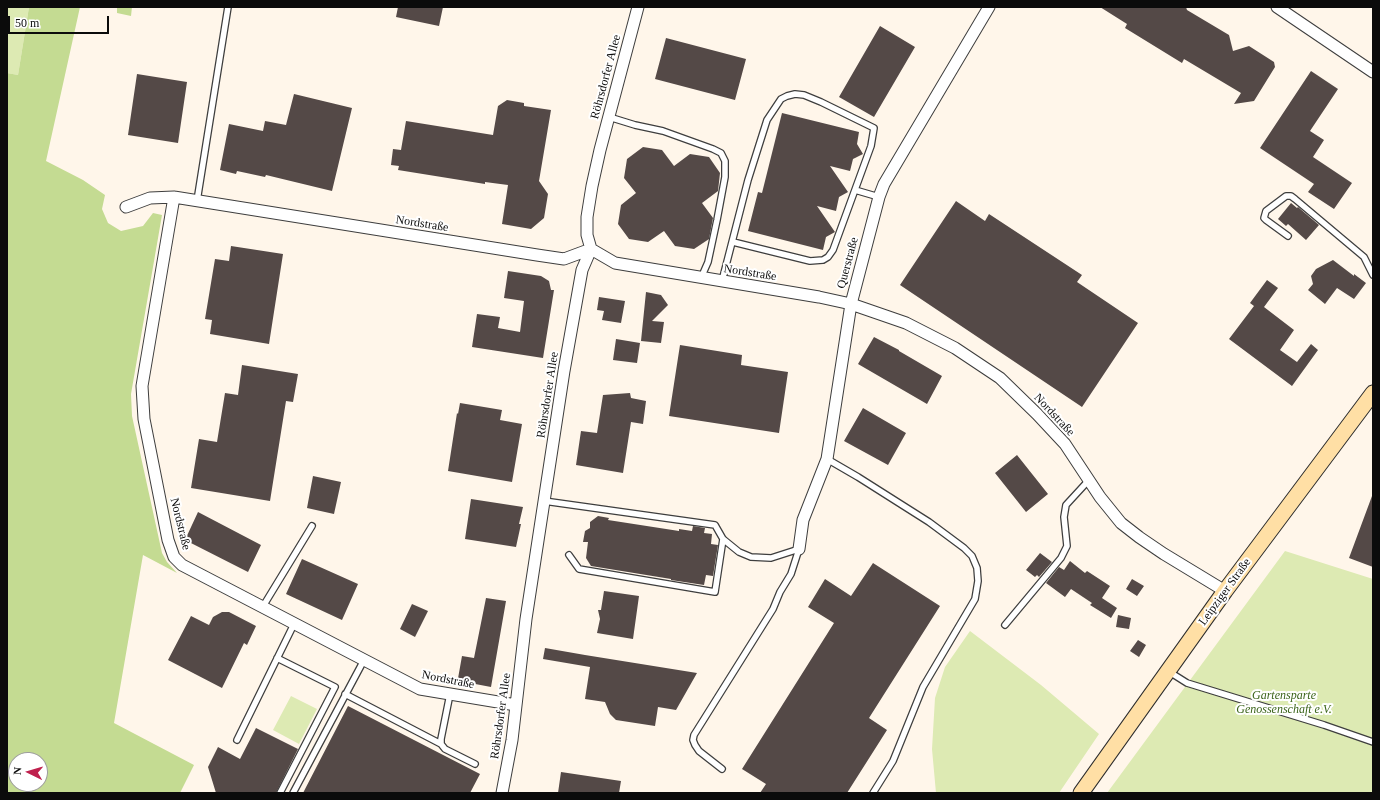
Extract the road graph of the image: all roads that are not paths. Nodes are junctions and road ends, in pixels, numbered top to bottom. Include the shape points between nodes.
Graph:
1 (228, 7) edge
2 (638, 7) edge
3 (989, 7) edge
4 (1277, 7) edge
5 (1373, 72) edge
6 (609, 117) junction
7 (855, 190) junction
8 (174, 197) junction
9 (879, 197) junction
10 (198, 201) junction
11 (126, 207) dead end
12 (1288, 236) dead end
13 (733, 242) junction
14 (591, 250) junction
15 (1373, 275) edge
16 (700, 278) junction
17 (722, 282) junction
18 (851, 304) junction
19 (1373, 393) edge
20 (826, 459) junction
21 (1089, 480) junction
22 (544, 501) junction
23 (312, 526) dead end
24 (723, 539) junction
25 (800, 549) junction
26 (570, 555) dead end
27 (1224, 591) junction
28 (262, 608) junction
29 (294, 624) junction
30 (1005, 625) dead end
31 (277, 658) junction
32 (364, 660) junction
33 (1167, 671) junction
34 (345, 694) junction
35 (450, 694) junction
36 (516, 705) junction
37 (236, 740) dead end
38 (1373, 742) edge
39 (442, 744) junction
40 (475, 764) dead end
41 (722, 769) dead end
42 (280, 793) edge
43 (293, 793) edge
44 (502, 793) edge
45 (873, 793) edge
46 (1081, 793) edge

1 - 10 lane
2 - 6 street, Röhrsdorfer Allee
3 - 9 street, Querstraße via 884,184
4 - 5 street
6 - 14 street, Röhrsdorfer Allee via 588,211 587,235
6 - 16 lane via 662,131 713,149 725,160 725,177 714,234 708,262
7 - 9 lane
7 - 13 lane via 833,250 823,260 810,262
7 - 13 lane via 871,146 874,128 804,95 787,96 781,99 768,120 748,180
8 - 10 street, Nordstraße
8 - 11 street, Nordstraße via 150,198
8 - 28 street, Nordstraße via 142,386 143,412 168,540 174,557 182,565
9 - 18 street, Querstraße
10 - 14 street, Nordstraße via 537,255 564,258
12 - 15 lane via 1264,218 1266,211 1286,196 1291,196 1364,257
13 - 17 lane
14 - 16 street, Nordstraße via 615,263
14 - 22 street, Röhrsdorfer Allee via 582,270
16 - 17 street, Nordstraße
17 - 18 street, Nordstraße
18 - 20 street, Querstraße
18 - 21 street, Nordstraße via 906,323 955,348 1000,378 1065,444
19 - 27 main road, Leipziger Straße
20 - 25 street, Querstraße via 803,520
20 - 45 lane via 929,522 964,548 972,556 977,568 975,598 923,687 893,761
21 - 27 street, Nordstraße via 1121,523 1138,537
21 - 30 lane via 1066,505 1064,517 1067,546 1061,558
22 - 24 lane via 715,526
22 - 36 street, Röhrsdorfer Allee
23 - 28 lane
24 - 25 lane via 739,552 751,556 771,558
24 - 26 lane via 714,592 579,569
25 - 41 lane via 774,609 694,735 694,745
27 - 33 main road, Leipziger Straße
28 - 29 street, Nordstraße
29 - 31 lane
29 - 32 street, Nordstraße
31 - 37 lane
31 - 42 lane via 335,687
32 - 34 lane
32 - 35 street, Nordstraße via 420,689
33 - 38 lane via 1186,683
33 - 46 main road, Leipziger Straße
34 - 39 lane
34 - 43 lane
35 - 36 street, Nordstraße
35 - 39 lane
36 - 44 street, Röhrsdorfer Allee
39 - 40 lane via 445,749

